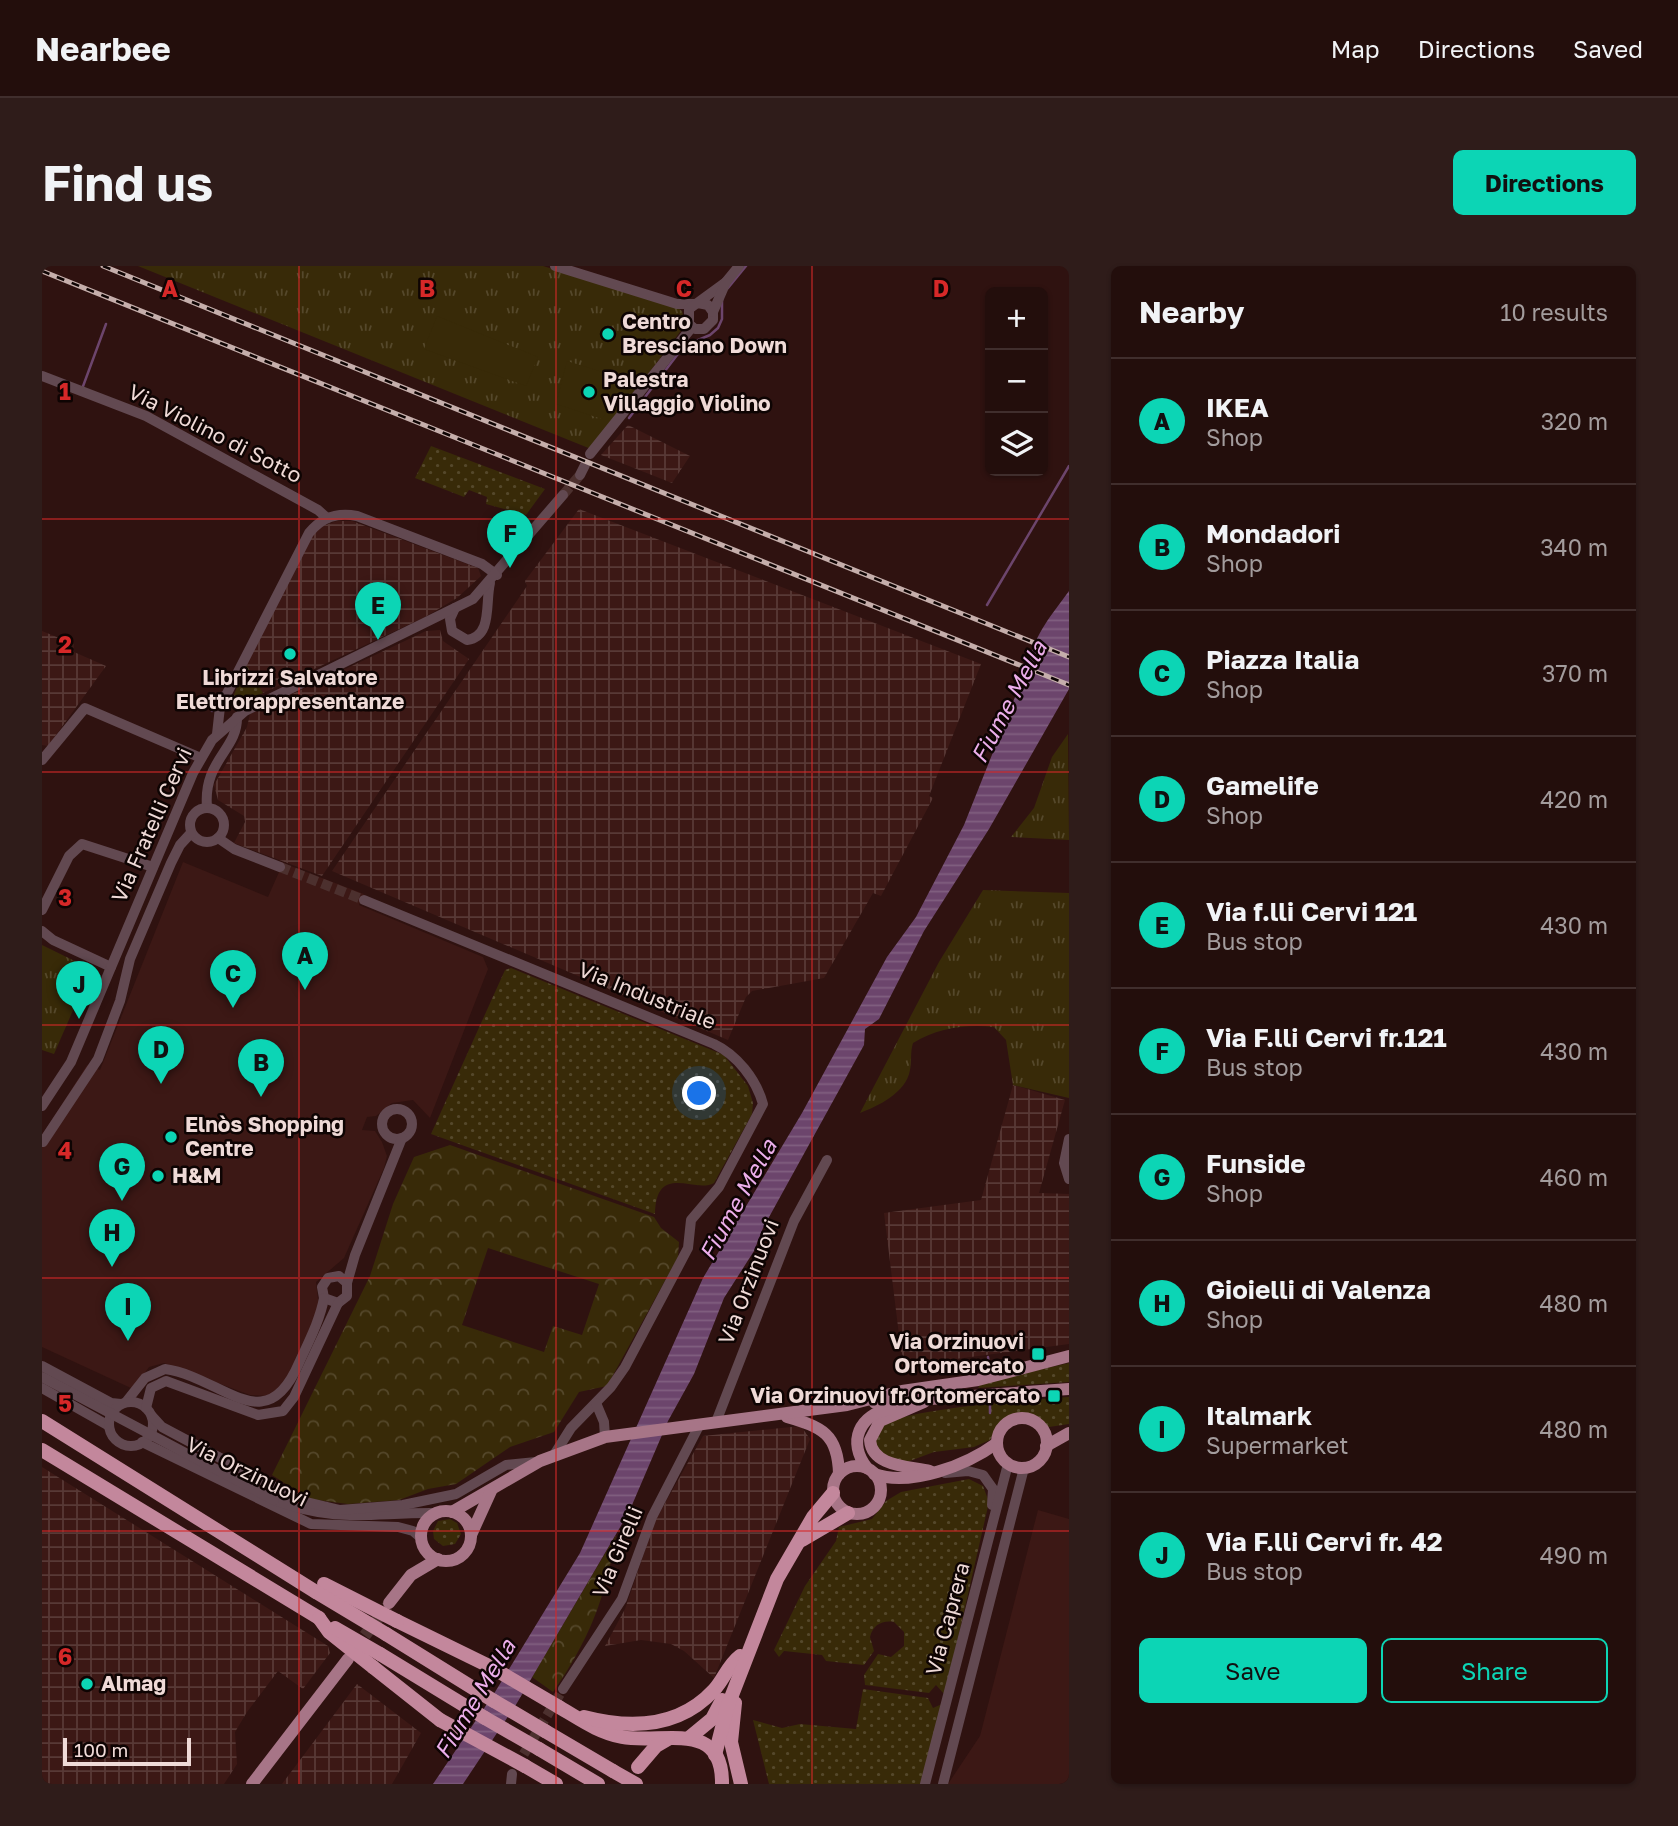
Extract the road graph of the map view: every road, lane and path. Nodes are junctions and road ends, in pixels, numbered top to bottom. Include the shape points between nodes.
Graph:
1 (555, 266) edge
2 (739, 266) edge
3 (726, 282) junction
4 (696, 303) junction
5 (677, 304) junction
6 (713, 312) junction
7 (687, 314) junction
8 (692, 327) junction
9 (42, 376) edge
10 (590, 454) dead end
11 (564, 495) tunnel mouth
12 (327, 518) junction
13 (494, 579) junction
14 (467, 603) junction
15 (456, 607) junction
16 (485, 615) junction
17 (449, 623) junction
18 (423, 625) junction
19 (237, 717) junction
20 (217, 734) junction
21 (201, 758) junction
22 (42, 760) edge
23 (207, 807) junction
24 (191, 833) junction
25 (218, 838) junction
26 (153, 867) junction
27 (280, 867) tunnel mouth
28 (42, 894) edge
29 (364, 900) tunnel mouth
30 (42, 908) edge
31 (42, 931) edge
32 (111, 967) junction
33 (42, 1106) edge
34 (387, 1135) junction
35 (402, 1138) junction
36 (1069, 1139) edge
37 (43, 1142) edge
38 (391, 1160) junction
39 (827, 1160) dead end
40 (1069, 1179) edge
41 (355, 1255) junction
42 (335, 1276) junction
43 (347, 1283) junction
44 (324, 1297) junction
45 (338, 1303) junction
46 (1069, 1356) edge
47 (42, 1366) edge
48 (42, 1377) edge
49 (42, 1388) edge
50 (1069, 1389) edge
51 (928, 1400) junction
52 (124, 1403) junction
53 (596, 1403) junction
54 (847, 1405) junction
55 (149, 1412) junction
56 (779, 1415) junction
57 (42, 1421) edge
58 (716, 1422) junction
59 (700, 1424) junction
60 (109, 1426) junction
61 (1043, 1430) junction
62 (1067, 1433) edge
63 (606, 1437) junction
64 (142, 1442) junction
65 (997, 1443) junction
66 (1046, 1447) junction
67 (42, 1450) edge
68 (554, 1455) junction
69 (979, 1455) junction
70 (540, 1461) junction
71 (1005, 1461) junction
72 (1024, 1468) junction
73 (871, 1471) junction
74 (925, 1473) junction
75 (839, 1474) junction
76 (898, 1479) junction
77 (491, 1489) junction
78 (833, 1493) junction
79 (880, 1495) junction
80 (298, 1500) junction
81 (308, 1512) junction
82 (452, 1512) junction
83 (437, 1513) junction
84 (848, 1513) junction
85 (327, 1516) junction
86 (338, 1526) junction
87 (471, 1535) junction
88 (422, 1541) junction
89 (800, 1541) junction
90 (985, 1554) junction
91 (438, 1559) junction
92 (411, 1575) junction
93 (320, 1588) junction
94 (390, 1603) tunnel mouth
95 (752, 1636) junction
96 (740, 1656) junction
97 (348, 1659) tunnel mouth
98 (377, 1661) junction
99 (736, 1688) junction
100 (563, 1689) tunnel mouth
101 (565, 1710) junction
102 (673, 1738) junction
103 (689, 1738) junction
104 (715, 1755) junction
105 (525, 1766) junction
106 (638, 1767) dead end
107 (723, 1783) edge
108 (252, 1784) edge
109 (544, 1784) edge
110 (556, 1784) edge
111 (598, 1784) edge
112 (636, 1784) edge
113 (741, 1784) edge
114 (925, 1784) edge
115 (943, 1784) edge

1 - 5 street
2 - 3 street
3 - 4 street
3 - 6 street
4 - 5 street
4 - 6 street via 705,303
4 - 7 street
5 - 7 street
6 - 8 street via 708,327
7 - 8 street
8 - 10 street
9 - 12 street, Via Violino di Sotto via 146,416
11 - 13 street
12 - 13 street via 357,516 482,564
12 - 20 street via 309,533 220,707
13 - 14 street, Via Fratelli Cervi
13 - 16 street
14 - 15 street, Via Fratelli Cervi
14 - 16 street via 478,606
15 - 17 street
15 - 18 street, Via Fratelli Cervi
16 - 17 street via 485,627 473,639 456,636
17 - 18 street, Via Fratelli Cervi
18 - 19 street, Via Fratelli Cervi
19 - 20 street, Via Fratelli Cervi
19 - 23 street via 236,733 210,773
20 - 21 street, Via Fratelli Cervi
21 - 22 street via 85,708
21 - 26 street, Via Fratelli Cervi
23 - 24 street via 192,816
23 - 25 street via 223,818
24 - 25 street via 204,842
24 - 37 street via 171,863 130,959 98,1059
25 - 27 street
26 - 30 street via 82,844 69,856
26 - 32 street, Via Fratelli Cervi
28 - 30 street
29 - 53 street, Via Industriale via 725,1049 759,1090 763,1104 749,1136 719,1187 691,1220 688,1248 625,1367
31 - 32 street
32 - 33 street, Via Fratelli Cervi via 71,1062
34 - 35 street
34 - 35 street via 382,1119 397,1108 407,1112 412,1123
34 - 38 street
35 - 38 street
36 - 40 street via 1064,1163
38 - 41 street
39 - 58 street, Via Orzinuovi via 794,1221
41 - 42 street
41 - 43 street
42 - 43 street
42 - 44 street via 323,1284
43 - 45 street via 347,1296
44 - 45 street
44 - 52 street via 294,1376 271,1402 252,1401 165,1369 150,1373
45 - 55 street via 283,1411 251,1413 166,1381 151,1388
46 - 54 main road via 978,1380
47 - 52 street via 111,1403
48 - 81 street, bridge via 274,1500
49 - 60 street
50 - 51 main road
51 - 54 main road
51 - 73 main road via 878,1411 864,1422 856,1449
51 - 74 main road via 880,1421 870,1440 873,1452 883,1460
52 - 55 street via 137,1403
52 - 60 street via 111,1413
53 - 63 street
53 - 68 street, Via Industriale via 571,1428
54 - 56 main road
55 - 64 street via 152,1431
55 - 80 street via 162,1427
56 - 58 main road
56 - 75 main road via 816,1425 826,1433 837,1451
57 - 93 highway via 291,1576
58 - 59 main road
59 - 63 main road
59 - 100 street, Via Girelli via 652,1517 622,1599
60 - 64 street via 121,1443
61 - 62 main road
61 - 65 main road via 1032,1421 1018,1419 1006,1424
61 - 66 main road
62 - 66 main road
63 - 68 main road
64 - 86 street, Via Orzinuovi via 292,1517
65 - 69 main road
65 - 71 main road
66 - 72 main road via 1041,1460
67 - 98 highway, bridge via 319,1618
68 - 70 main road
69 - 71 main road
69 - 74 main road
70 - 77 main road
70 - 80 street via 506,1465 456,1494 403,1505 340,1510
71 - 72 main road
71 - 90 street, Via Caprera
72 - 115 street, Via Caprera
73 - 75 main road via 852,1467
73 - 76 main road
73 - 79 main road
74 - 76 main road
74 - 90 street via 974,1472 987,1479 994,1495 984,1535
75 - 78 main road
76 - 79 main road
77 - 82 main road
77 - 87 main road
78 - 84 main road via 837,1505
78 - 89 highway
79 - 84 main road via 868,1511
80 - 85 street
81 - 85 street
81 - 86 street, Via Orzinuovi
82 - 83 main road
82 - 87 main road via 464,1518
83 - 85 street
83 - 88 main road via 426,1521
84 - 89 highway
86 - 88 street, Via Orzinuovi via 398,1527 413,1531
87 - 91 main road via 464,1553
88 - 91 main road
88 - 92 main road
89 - 95 highway
90 - 114 street, Via Caprera
91 - 92 main road
92 - 94 main road
93 - 101 highway, bridge via 491,1667
93 - 112 highway, bridge via 471,1687
95 - 96 highway
95 - 99 highway
96 - 101 highway via 704,1700 676,1717 635,1726
96 - 103 highway via 719,1708
97 - 108 main road
98 - 105 highway, bridge via 440,1720
98 - 111 highway, bridge via 453,1698
99 - 104 highway via 716,1740
99 - 113 highway via 731,1742
101 - 102 highway via 583,1724 624,1738
102 - 103 highway
102 - 106 highway via 656,1746
103 - 104 highway
104 - 107 highway
105 - 109 highway
105 - 110 highway

